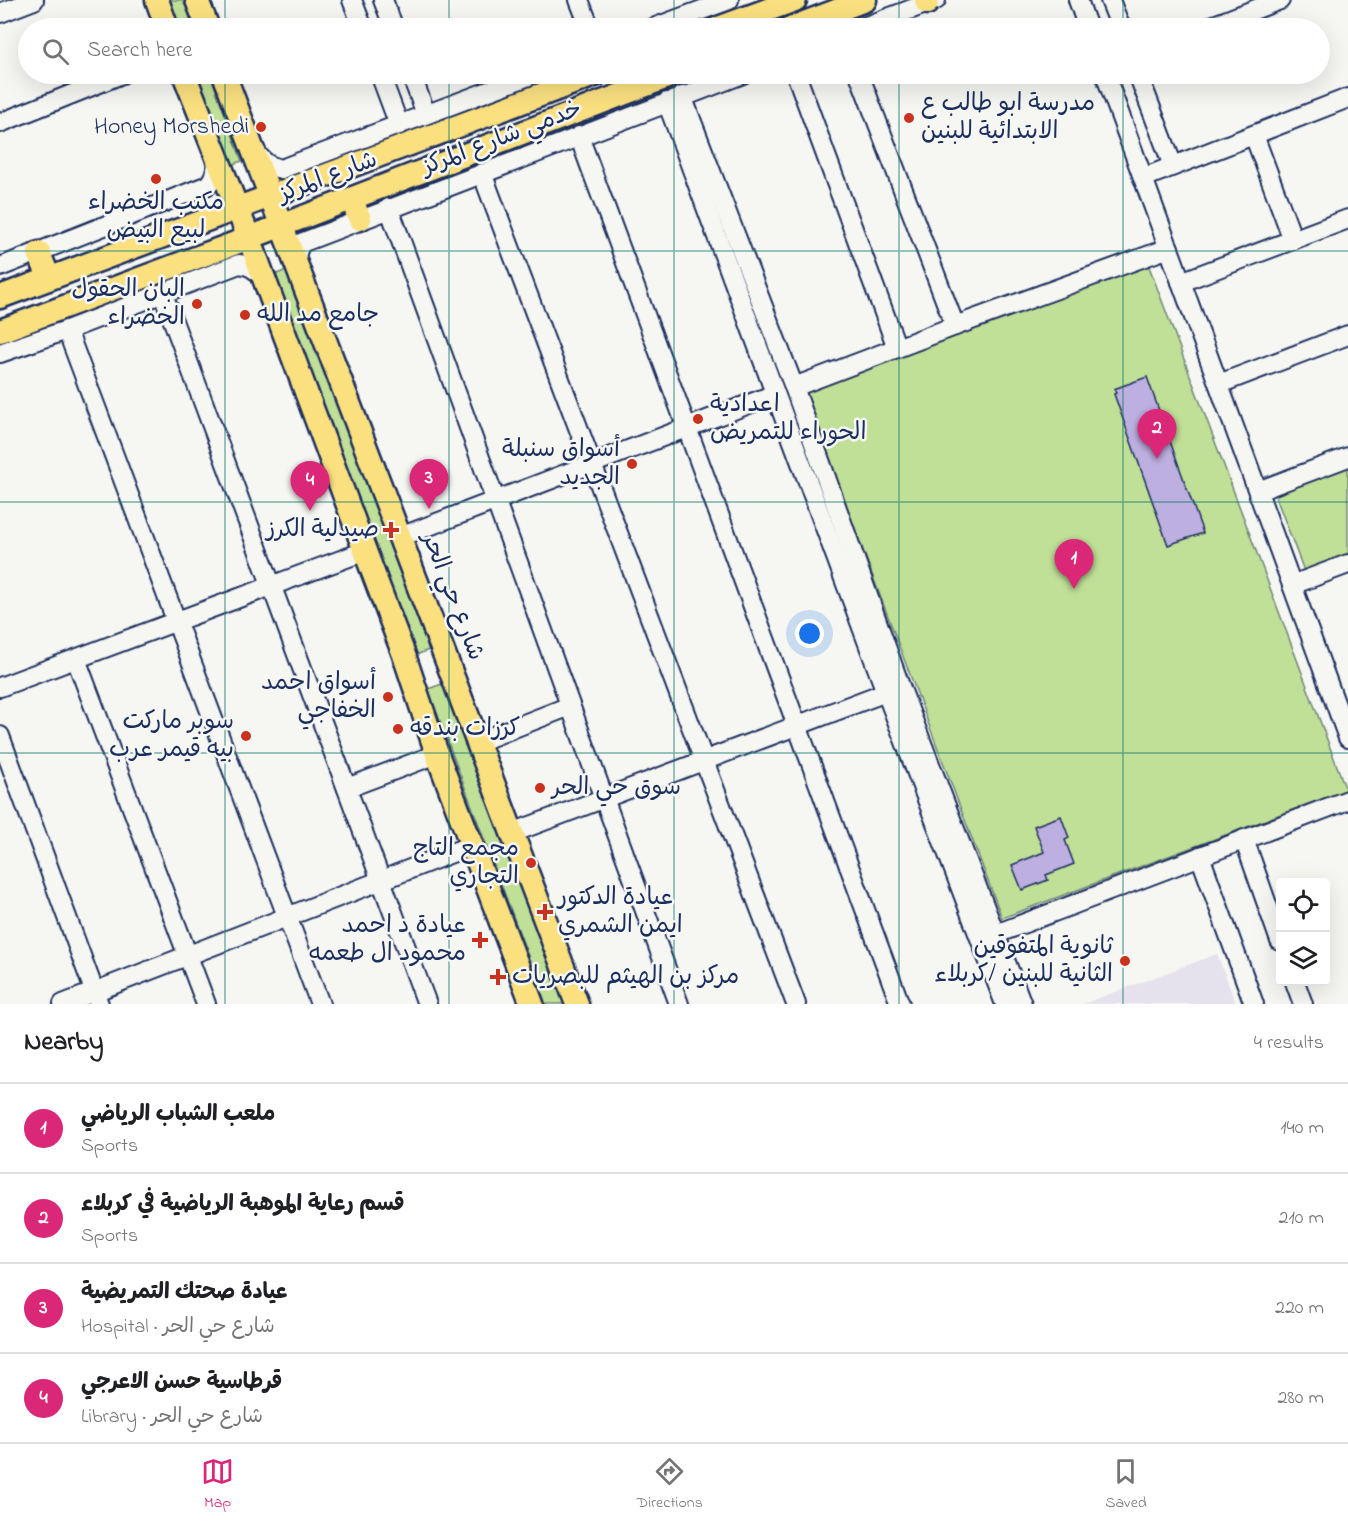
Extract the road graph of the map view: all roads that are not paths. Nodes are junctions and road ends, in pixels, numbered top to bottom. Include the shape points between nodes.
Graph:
1 (34, 0) edge
2 (157, 0) edge
3 (197, 0) edge
4 (352, 0) edge
5 (383, 0) edge
6 (579, 0) edge
7 (729, 0) edge
8 (795, 0) edge
9 (865, 0) edge
10 (1078, 0) edge
11 (1110, 0) edge
12 (1280, 0) edge
13 (930, 1) edge
14 (0, 13) edge
15 (163, 18) edge
16 (204, 18) edge
17 (359, 18) edge
18 (390, 18) edge
19 (586, 18) edge
20 (680, 18) edge
21 (746, 18) edge
22 (817, 18) edge
23 (887, 18) edge
24 (1084, 18) edge
25 (1117, 18) edge
26 (1232, 18) edge
27 (97, 84) edge
28 (188, 84) edge
29 (228, 84) edge
30 (384, 84) edge
31 (387, 84) edge
32 (408, 84) edge
33 (414, 84) edge
34 (507, 84) edge
35 (566, 84) edge
36 (651, 84) edge
37 (715, 84) edge
38 (800, 84) edge
39 (863, 84) edge
40 (1109, 84) edge
41 (1142, 84) edge
42 (1348, 98) edge
43 (674, 99) junction
44 (426, 114) junction
45 (0, 123) edge
46 (399, 125) junction
47 (1254, 135) junction
48 (579, 136) junction
49 (252, 144) junction
50 (215, 153) junction
51 (331, 161) junction
52 (1173, 166) junction
53 (482, 173) junction
54 (1143, 178) junction
55 (267, 185) junction
56 (237, 208) junction
57 (389, 208) junction
58 (355, 209) junction
59 (1348, 219) edge
60 (282, 225) junction
61 (249, 238) junction
62 (1293, 240) junction
63 (1169, 248) junction
64 (39, 253) junction
65 (297, 266) junction
66 (0, 267) edge
67 (49, 278) junction
68 (264, 279) junction
69 (1182, 282) junction
70 (163, 294) junction
71 (0, 297) edge
72 (955, 326) junction
73 (68, 330) junction
74 (14, 333) edge
75 (1348, 335) edge
76 (897, 348) junction
77 (0, 353) edge
78 (1219, 384) junction
79 (794, 387) junction
80 (775, 394) junction
81 (687, 428) junction
82 (1348, 457) edge
83 (592, 464) junction
84 (1258, 491) junction
85 (496, 501) junction
86 (400, 537) junction
87 (365, 550) junction
88 (1348, 564) edge
89 (1292, 585) junction
90 (272, 586) junction
91 (176, 621) junction
92 (440, 643) junction
93 (404, 655) junction
94 (76, 659) junction
95 (454, 680) junction
96 (0, 687) edge
97 (1340, 688) edge
98 (417, 692) junction
99 (886, 692) junction
100 (570, 706) junction
101 (797, 725) junction
102 (0, 736) edge
103 (1348, 738) edge
104 (478, 742) junction
105 (437, 754) junction
106 (704, 760) junction
107 (347, 788) junction
108 (604, 798) junction
109 (1348, 800) edge
110 (512, 833) junction
111 (949, 833) junction
112 (1244, 839) junction
113 (472, 845) junction
114 (1200, 856) junction
115 (381, 880) junction
116 (287, 917) junction
117 (1278, 932) edge
118 (996, 934) junction
119 (188, 955) junction
120 (1297, 986) edge
121 (97, 998) edge
122 (999, 1002) edge
123 (63, 1004) edge
124 (206, 1004) edge
125 (320, 1004) edge
126 (427, 1004) edge
127 (532, 1004) edge
128 (577, 1004) edge
129 (679, 1004) edge
130 (796, 1004) edge
131 (900, 1004) edge
132 (1022, 1004) edge
133 (1254, 1004) edge
134 (1303, 1004) edge

1 - 14 street
2 - 15 main road
3 - 16 main road
4 - 17 street
5 - 18 street
6 - 19 street
7 - 20 street
8 - 21 main road
9 - 22 main road
10 - 24 street
11 - 25 street
12 - 26 street
13 - 23 street
27 - 45 street
28 - 50 main road
29 - 49 main road, شارع حي الحر
30 - 46 street
31 - 32 street via 396,90
33 - 44 street
34 - 44 street, خدمي شارع المركز
35 - 51 main road, شارع المركز
36 - 58 main road, شارع المركز
37 - 43 street, خدمي شارع المركز
38 - 76 street
39 - 72 street
40 - 54 street
41 - 52 street
42 - 47 street
43 - 48 street, خدمي شارع المركز
43 - 79 street
43 - 80 street
44 - 46 street, خدمي شارع المركز
46 - 51 street, خدمي شارع المركز
47 - 52 street
47 - 62 street
48 - 53 street, خدمي شارع المركز
48 - 81 street
49 - 51 street, خدمي شارع المركز via 260,159 281,169
49 - 55 main road, شارع حي الحر
50 - 56 main road
50 - 64 street via 218,166 208,185
51 - 55 main road, شارع المركز
52 - 54 street
53 - 57 street, خدمي شارع المركز
53 - 83 street
54 - 63 street
55 - 56 main road, شارع المركز
55 - 60 main road, شارع حي الحر
56 - 61 main road
56 - 67 main road, شارع المركز
57 - 58 street, خدمي شارع المركز
57 - 85 street
58 - 60 main road, شارع المركز
58 - 65 street, خدمي شارع المركز via 302,243
59 - 62 street
60 - 61 main road, شارع المركز
60 - 65 main road, شارع حي الحر
61 - 68 main road
61 - 74 main road, شارع المركز
62 - 69 street
63 - 69 street
63 - 72 street
64 - 66 street
64 - 67 main road
65 - 86 main road, شارع حي الحر
67 - 71 main road, شارع المركز
68 - 70 street via 256,270 239,264
68 - 87 main road
69 - 78 street
70 - 73 street
70 - 90 street
72 - 76 street
73 - 74 street
73 - 91 street
74 - 77 street
75 - 78 street
76 - 79 street
78 - 84 street
79 - 111 street
80 - 81 street
80 - 99 street
81 - 83 street
81 - 101 street
82 - 84 street
83 - 85 street
83 - 106 street
84 - 89 street
85 - 86 street
85 - 100 street
86 - 92 main road, شارع حي الحر
87 - 90 street
87 - 93 main road
88 - 89 street
89 - 97 street
90 - 91 street
90 - 107 street
91 - 94 street
91 - 116 street
92 - 93 main road via 435,652 425,657
92 - 95 main road, شارع حي الحر
93 - 98 main road
94 - 96 street
94 - 119 street
95 - 98 main road via 445,676 430,678
95 - 104 main road, شارع حي الحر
97 - 103 street
98 - 105 main road
99 - 101 street
99 - 111 street
100 - 104 street
100 - 108 street
101 - 106 street
101 - 131 street
102 - 121 street
104 - 110 main road, شارع حي الحر
105 - 107 street
105 - 113 main road
106 - 108 street
106 - 130 street
107 - 115 street
108 - 110 street
108 - 129 street
109 - 112 street
110 - 128 main road, شارع حي الحر
111 - 118 street
111 - 122 street
112 - 114 street
112 - 117 street
113 - 115 street
113 - 127 main road
114 - 118 street
114 - 133 street
115 - 116 street
115 - 126 street
116 - 119 street
116 - 125 street
118 - 132 street
119 - 121 street
119 - 124 street
120 - 134 street
121 - 123 street

